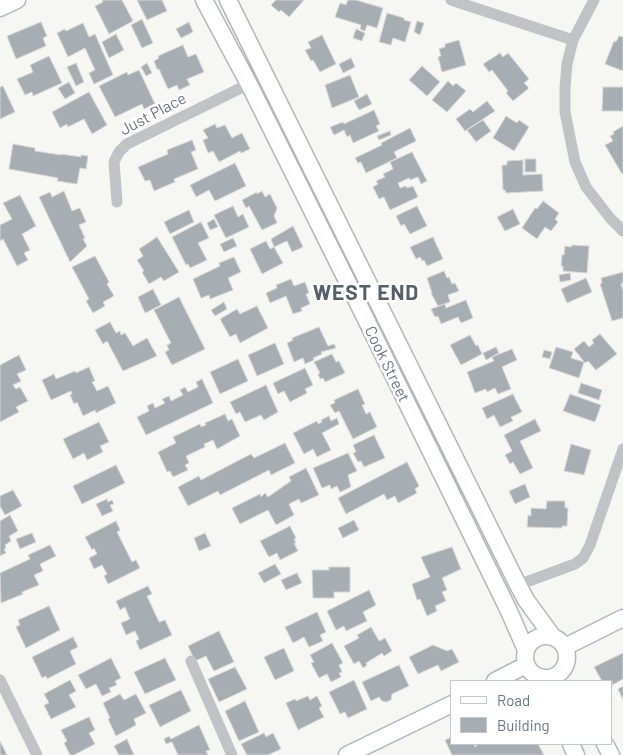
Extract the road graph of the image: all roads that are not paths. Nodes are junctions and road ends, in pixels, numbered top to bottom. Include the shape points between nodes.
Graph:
1 (17, 0) edge
2 (204, 0) edge
3 (451, 0) edge
4 (594, 0) edge
5 (230, 1) edge
6 (0, 8) edge
7 (211, 15) junction
8 (573, 40) junction
9 (249, 84) junction
10 (117, 202) dead end
11 (623, 230) edge
12 (368, 282) junction
13 (352, 291) junction
14 (623, 449) edge
15 (509, 566) junction
16 (491, 574) junction
17 (518, 585) junction
18 (623, 618) edge
19 (559, 642) junction
20 (191, 662) dead end
21 (566, 666) junction
22 (531, 668) edge
23 (0, 680) edge
24 (498, 680) edge
25 (573, 680) edge
26 (450, 705) edge
27 (37, 755) edge
28 (232, 755) edge
29 (346, 755) edge

1 - 6 street
2 - 7 street, Cook Street
3 - 8 street
4 - 8 street
5 - 7 street
5 - 12 street, Cook Street
7 - 9 street, Cook Street
8 - 11 street via 567,64 565,112 575,162 586,188
9 - 10 street, Just Place via 127,144 114,162
9 - 13 street, Cook Street
12 - 13 street
12 - 15 street, Cook Street
13 - 16 street, Cook Street
14 - 17 street via 583,558
15 - 16 street
15 - 17 street, Cook Street
16 - 22 street, Cook Street
17 - 19 street, Cook Street
18 - 19 street
19 - 21 street via 568,656
19 - 22 street via 540,637 529,644
20 - 28 street
21 - 22 street via 553,678 546,678
21 - 25 street
22 - 24 street
23 - 27 street
26 - 29 street

